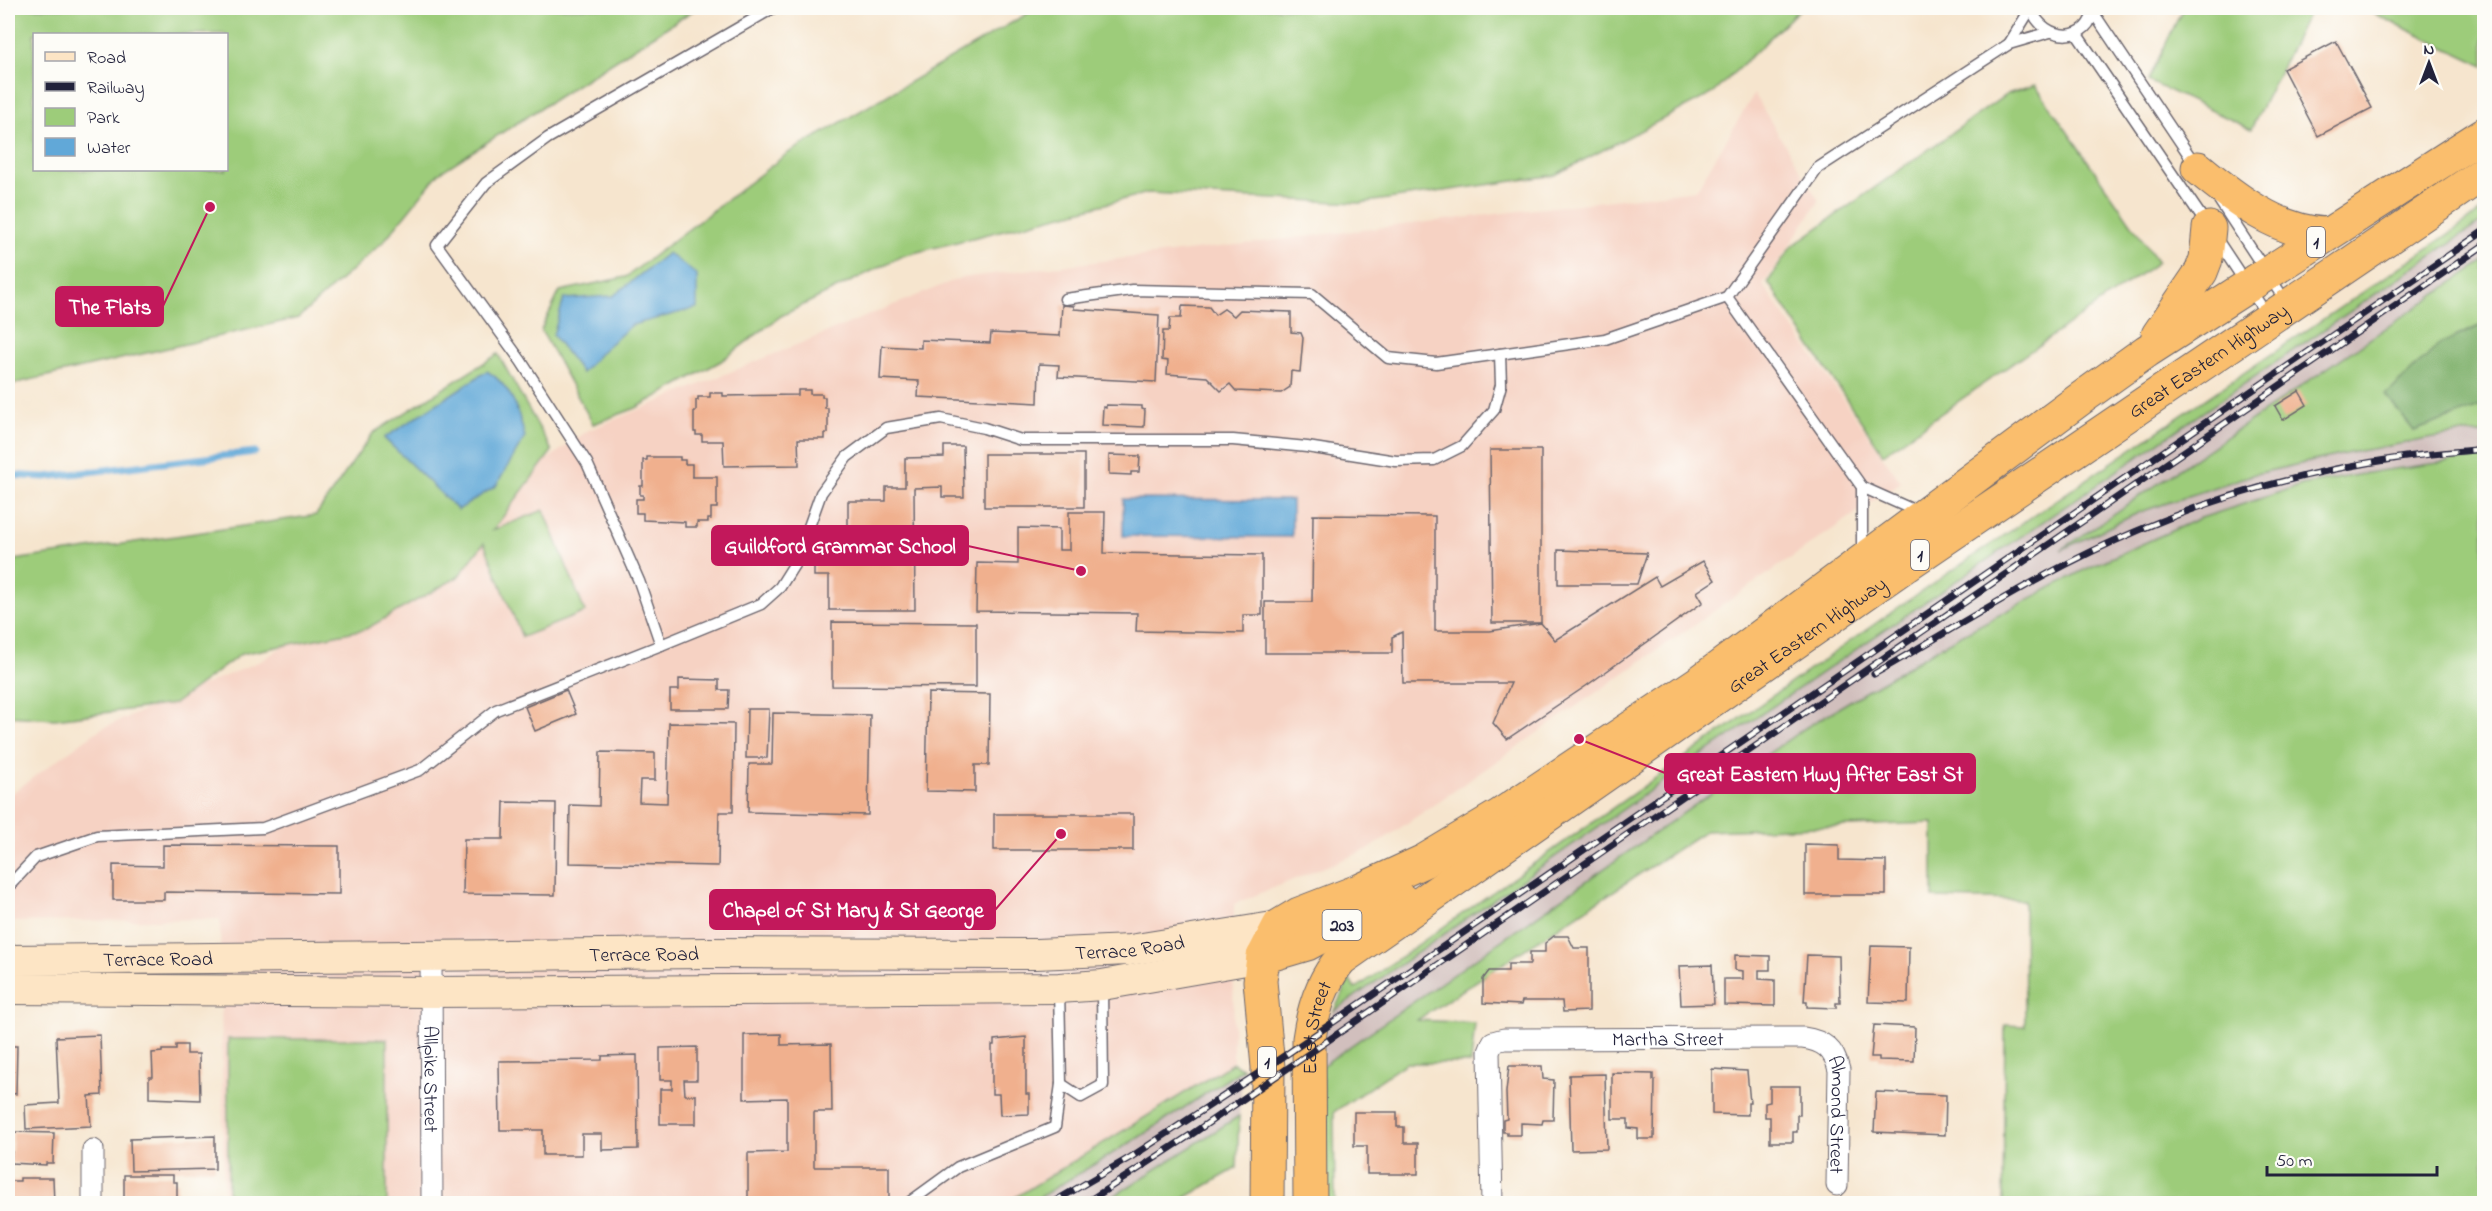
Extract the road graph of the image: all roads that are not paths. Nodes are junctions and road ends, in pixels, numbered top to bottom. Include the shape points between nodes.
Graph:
1 (773, 8) edge
2 (2031, 8) edge
3 (2093, 10) edge
4 (2050, 32) junction
5 (2076, 33) junction
6 (2009, 44) junction
7 (2484, 134) edge
8 (2198, 168) junction
9 (2484, 173) edge
10 (2209, 228) junction
11 (2327, 234) junction
12 (2258, 279) junction
13 (1726, 297) junction
14 (1065, 299) dead end
15 (2278, 311) junction
16 (2147, 351) junction
17 (1500, 354) junction
18 (1862, 487) junction
19 (1924, 515) junction
20 (1862, 560) junction
21 (661, 645) junction
22 (8, 887) edge
23 (1422, 900) junction
24 (1279, 926) junction
25 (431, 956) junction
26 (1263, 957) junction
27 (8, 960) edge
28 (1102, 986) junction
29 (1059, 988) junction
30 (8, 989) edge
31 (433, 992) junction
32 (1829, 1047) joint
33 (1061, 1084) junction
34 (93, 1150) dead end
35 (1837, 1185) dead end
36 (93, 1203) edge
37 (432, 1203) edge
38 (907, 1203) edge
39 (1266, 1203) edge
40 (1310, 1203) edge
41 (1492, 1203) edge

1 - 21 lane via 548,138 486,183 437,245 521,361 587,463 639,581
2 - 4 lane via 2036,20
2 - 6 lane
3 - 5 lane via 2086,25
3 - 8 lane
4 - 5 lane
4 - 6 lane
5 - 10 lane
6 - 13 lane via 1818,168
7 - 11 highway, Great Eastern Highway / 1
8 - 11 highway via 2230,194 2277,221 2300,232
8 - 12 lane
9 - 15 highway, Great Eastern Highway / 1
10 - 12 lane
10 - 16 highway via 2201,272
11 - 12 highway, Great Eastern Highway / 1
12 - 15 lane
12 - 15 lane
12 - 16 highway, Great Eastern Highway / 1
13 - 17 lane via 1605,339
13 - 18 lane
14 - 17 lane via 1132,291 1312,294 1388,358 1436,363
15 - 23 highway, Great Eastern Highway / 1
16 - 19 highway, Great Eastern Highway / 1
17 - 21 lane via 1501,385 1494,410 1462,446 1434,460 1396,461 1233,440 1021,440 941,419 886,428 847,457 821,493 797,560 780,587 761,604
18 - 19 lane
18 - 20 lane
19 - 20 highway, Great Eastern Highway / 1
20 - 24 highway, Great Eastern Highway / 1 via 1698,683 1499,816 1424,861
21 - 22 lane via 496,710 420,770 263,828 97,836 36,857
23 - 26 highway, 203 via 1384,902 1307,944
23 - 40 highway, East Street / 1 via 1341,959 1312,1012 1308,1053
24 - 25 street, Terrace Road via 1130,950 1036,954
24 - 26 highway, 1
25 - 27 street, Terrace Road
25 - 31 street, Allpike Street
26 - 28 street, Terrace Road / 203
26 - 39 highway, 1 via 1260,988 1268,1067
28 - 29 street, Terrace Road / 203
28 - 33 lane via 1103,1084 1081,1097
29 - 31 street, Terrace Road / 203
29 - 33 lane
30 - 31 street, Terrace Road / 203
31 - 37 street, Allpike Street
32 - 35 street, Almond Street via 1839,1070
32 - 41 street, Martha Street via 1818,1040 1803,1038 1492,1042
33 - 38 lane via 1055,1127 958,1167
34 - 36 street

